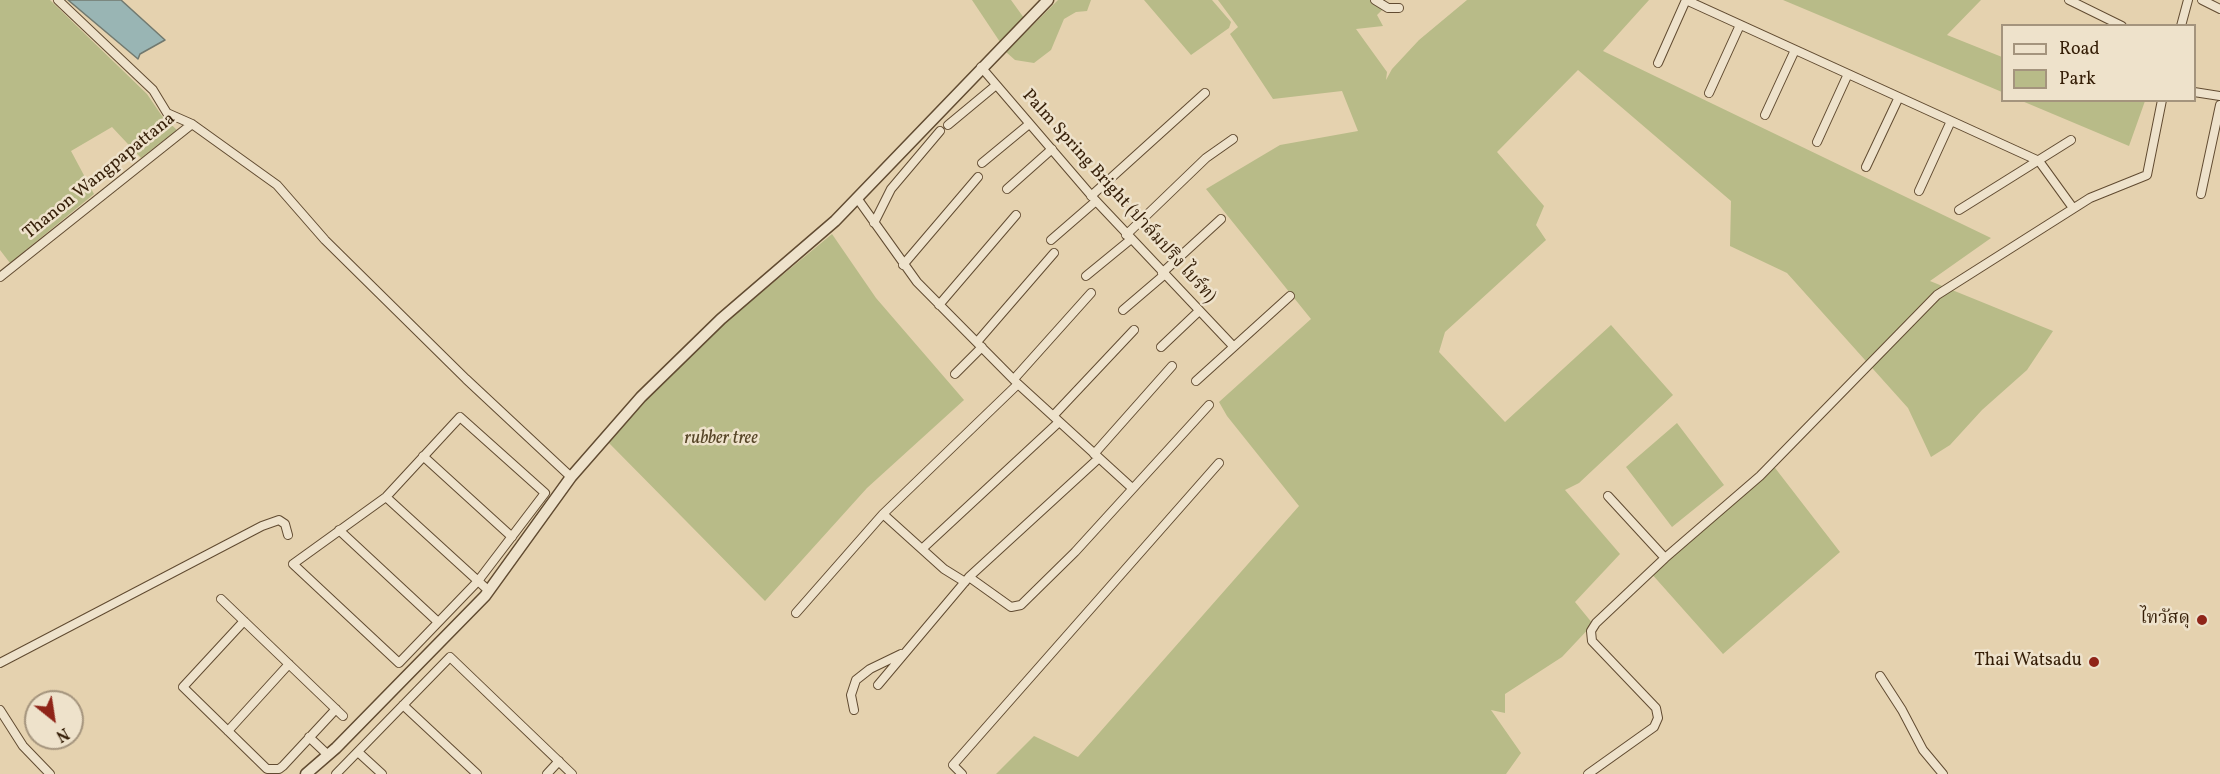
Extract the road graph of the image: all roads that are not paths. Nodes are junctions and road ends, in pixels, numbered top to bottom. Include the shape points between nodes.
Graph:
1 (58, 0) edge
2 (1048, 0) edge
3 (1375, 0) edge
4 (2069, 0) edge
5 (2188, 0) edge
6 (2202, 0) edge
7 (1399, 8) dead end
8 (2220, 9) edge
9 (2118, 24) edge
10 (2182, 24) edge
11 (1740, 25) junction
12 (1795, 50) junction
13 (1658, 63) dead end
14 (981, 67) junction
15 (1848, 74) junction
16 (995, 86) junction
17 (2196, 92) edge
18 (1205, 93) dead end
19 (1709, 93) dead end
20 (2220, 96) edge
21 (1899, 98) junction
22 (2163, 102) edge
23 (2220, 105) edge
24 (1766, 115) dead end
25 (1950, 121) junction
26 (192, 124) junction
27 (948, 125) dead end
28 (1028, 125) junction
29 (940, 131) dead end
30 (1233, 139) dead end
31 (2071, 141) dead end
32 (1817, 142) dead end
33 (1052, 149) junction
34 (2039, 161) junction
35 (982, 162) dead end
36 (1866, 167) dead end
37 (978, 177) dead end
38 (1007, 189) dead end
39 (1919, 191) dead end
40 (2201, 194) dead end
41 (857, 198) junction
42 (1093, 198) junction
43 (2073, 208) junction
44 (1959, 210) dead end
45 (1016, 214) dead end
46 (1221, 219) dead end
47 (874, 223) junction
48 (1128, 237) junction
49 (1051, 240) dead end
50 (1054, 253) dead end
51 (903, 265) junction
52 (1163, 274) junction
53 (1086, 276) dead end
54 (0, 277) edge
55 (1091, 293) dead end
56 (1290, 296) dead end
57 (939, 305) junction
58 (1123, 310) dead end
59 (1199, 311) junction
60 (1134, 330) dead end
61 (979, 345) junction
62 (1161, 346) dead end
63 (1233, 346) junction
64 (1172, 366) dead end
65 (955, 374) dead end
66 (1196, 381) dead end
67 (1016, 382) junction
68 (1209, 405) dead end
69 (1056, 419) junction
70 (423, 456) junction
71 (1096, 456) junction
72 (1219, 463) dead end
73 (572, 477) junction
74 (1131, 488) junction
75 (1608, 496) dead end
76 (386, 497) junction
77 (883, 514) junction
78 (339, 531) junction
79 (288, 535) dead end
80 (512, 537) junction
81 (922, 549) junction
82 (1665, 558) junction
83 (967, 579) junction
84 (478, 581) junction
85 (489, 591) junction
86 (221, 599) dead end
87 (796, 613) dead end
88 (244, 621) junction
89 (438, 622) junction
90 (907, 651) junction
91 (0, 663) edge
92 (289, 664) junction
93 (1880, 676) dead end
94 (878, 685) dead end
95 (403, 705) junction
96 (336, 709) junction
97 (0, 710) edge
98 (854, 710) dead end
99 (343, 716) dead end
100 (228, 731) junction
101 (309, 737) junction
102 (358, 752) junction
103 (328, 755) junction
104 (559, 761) junction
105 (50, 774) edge
106 (306, 774) edge
107 (336, 774) edge
108 (382, 774) edge
109 (477, 774) edge
110 (547, 774) edge
111 (572, 774) edge
112 (962, 774) edge
113 (1588, 774) edge
114 (1943, 774) edge

1 - 26 street via 153,90 167,114
2 - 14 street
3 - 7 street via 1388,8
4 - 9 street
5 - 10 street
6 - 8 street
11 - 12 street
11 - 13 street via 1686,0
11 - 19 street
12 - 15 street
12 - 24 street
14 - 16 street, Palm Spring Bright (ปาล์มปริง ไบร์ท)
14 - 41 street
15 - 21 street
15 - 32 street
16 - 27 street
16 - 28 street, Palm Spring Bright (ปาล์มปริง ไบร์ท)
17 - 20 street
18 - 42 street
21 - 25 street
21 - 36 street
22 - 43 street via 2147,176
23 - 40 street
25 - 34 street
25 - 39 street
26 - 54 street, Thanon Wangpapattana
26 - 73 street via 277,185 334,248 466,379
28 - 33 street, Palm Spring Bright (ปาล์มปริง ไบร์ท)
28 - 35 street
29 - 47 street via 891,189
30 - 48 street via 1206,158
31 - 34 street
33 - 38 street
33 - 42 street, Palm Spring Bright (ปาล์มปริง ไบร์ท)
34 - 43 street
34 - 44 street
37 - 51 street
41 - 47 street
41 - 73 street via 720,319 641,397
42 - 48 street, Palm Spring Bright (ปาล์มปริง ไบร์ท)
42 - 49 street
43 - 82 street via 1936,295 1760,476
45 - 57 street
46 - 52 street
47 - 51 street
48 - 52 street, Palm Spring Bright (ปาล์มปริง ไบร์ท)
48 - 53 street
50 - 61 street
51 - 57 street
52 - 58 street
52 - 59 street, Palm Spring Bright (ปาล์มปริง ไบร์ท)
55 - 67 street
56 - 63 street
57 - 61 street
59 - 62 street
59 - 63 street, Palm Spring Bright (ปาล์มปริง ไบร์ท)
60 - 69 street
61 - 65 street
61 - 67 street
63 - 66 street
64 - 71 street
67 - 69 street
67 - 77 street
68 - 74 street
69 - 71 street
69 - 81 street
70 - 76 street
70 - 80 street
70 - 80 street via 460,417 545,493
71 - 74 street
71 - 83 street
72 - 112 street via 953,765
73 - 85 street
74 - 83 street via 1075,552 1018,607 1011,607
75 - 82 street
76 - 78 street
76 - 84 street
77 - 81 street
77 - 87 street
78 - 89 street
78 - 89 street via 292,564 399,663
79 - 91 street via 285,524 279,520 262,525
80 - 84 street
81 - 83 street via 944,569
82 - 113 street via 1590,631 1592,641 1656,708 1658,718 1654,727
83 - 90 street
84 - 85 street
84 - 89 street
85 - 103 street
86 - 88 street
88 - 92 street
88 - 100 street via 183,687
90 - 94 street
90 - 98 street via 856,680 851,695
92 - 96 street
92 - 100 street
93 - 114 street via 1920,745
95 - 102 street
95 - 104 street via 450,657
95 - 109 street
96 - 99 street
96 - 101 street
97 - 105 street via 23,746
100 - 101 street via 267,769 273,770 283,766
101 - 103 street
102 - 107 street
102 - 108 street
103 - 106 street
104 - 110 street
104 - 111 street

